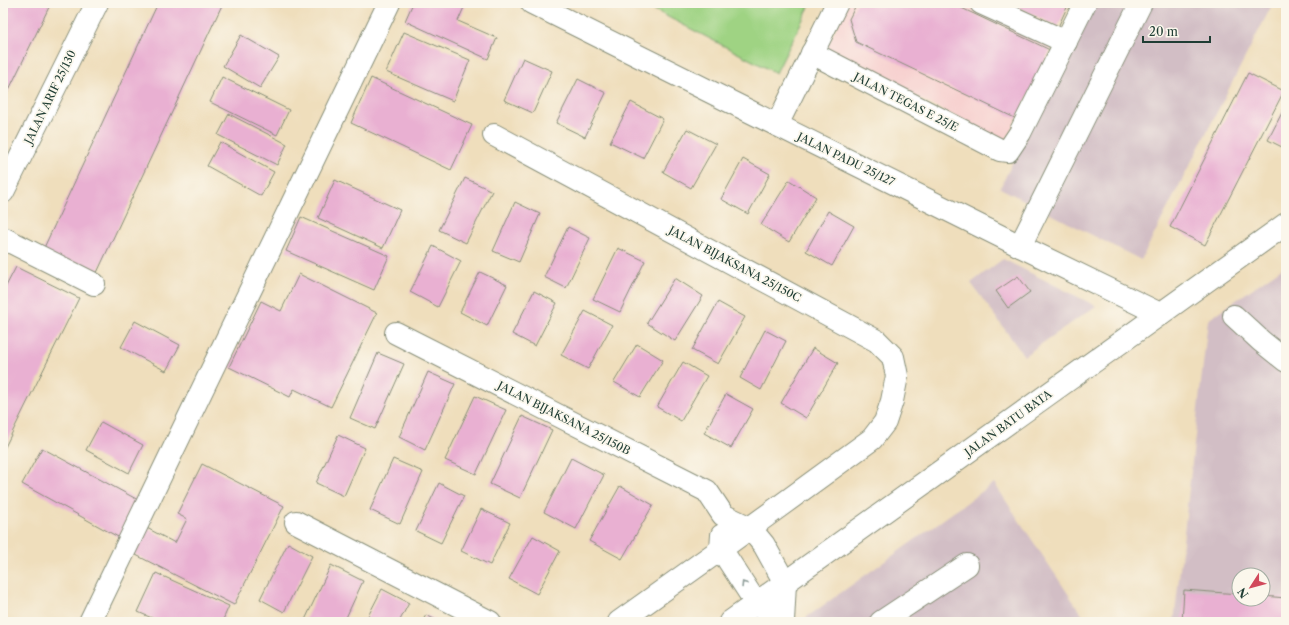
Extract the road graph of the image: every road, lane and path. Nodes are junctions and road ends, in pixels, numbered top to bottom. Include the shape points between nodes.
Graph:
1 (96, 3) edge
2 (389, 3) edge
3 (532, 3) edge
4 (837, 3) edge
5 (981, 3) edge
6 (1085, 3) edge
7 (1141, 3) edge
8 (1066, 42) junction
9 (812, 53) junction
10 (777, 125) junction
11 (494, 135) dead end
12 (3, 192) edge
13 (1286, 224) edge
14 (3, 238) edge
15 (1020, 246) junction
16 (94, 284) dead end
17 (1160, 314) junction
18 (1234, 316) dead end
19 (396, 333) dead end
20 (1286, 362) edge
21 (723, 515) junction
22 (296, 522) dead end
23 (750, 528) junction
24 (721, 549) junction
25 (967, 565) dead end
26 (785, 583) junction
27 (756, 603) junction
28 (90, 622) edge
29 (490, 622) edge
30 (619, 622) edge
31 (730, 622) edge
32 (778, 622) edge
33 (783, 622) edge
34 (881, 622) edge

1 - 12 street, JALAN ARIF 25/130
2 - 28 street
3 - 10 street, JALAN PADU 25/127
4 - 9 street
5 - 8 street
6 - 8 street
7 - 15 street
8 - 9 street, JALAN TEGAS E 25/E via 1020,133 1008,151 1000,150
9 - 10 street
10 - 15 street, JALAN PADU 25/127
11 - 23 street, JALAN BIJAKSANA 25/150C via 877,341 893,357 897,376 892,402 885,422 872,439
13 - 17 street, JALAN BATU BATA
14 - 16 street
15 - 17 street, JALAN PADU 25/127
17 - 26 street, JALAN BATU BATA
18 - 20 street
19 - 21 street, JALAN BIJAKSANA 25/150B via 707,491
21 - 23 street
21 - 24 street
22 - 29 street
23 - 24 street, JALAN BIJAKSANA 25/150C
23 - 26 street via 764,545
27 -> 24 street
24 - 30 street, JALAN BIJAKSANA 25/150C
25 - 34 street
26 - 27 street, JALAN BATU BATA
26 - 33 street
27 - 31 street, JALAN BATU BATA
27 - 32 street

